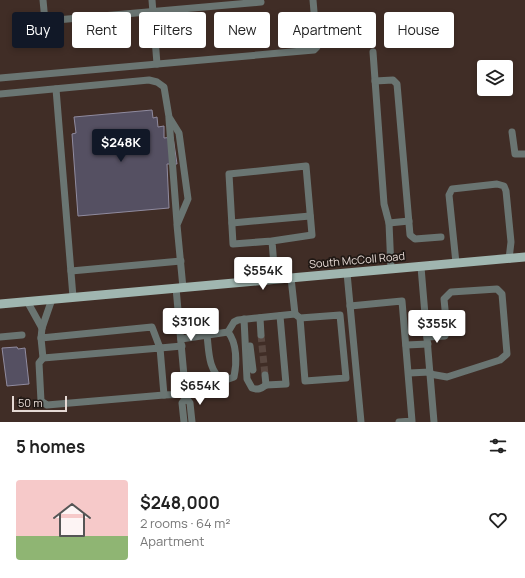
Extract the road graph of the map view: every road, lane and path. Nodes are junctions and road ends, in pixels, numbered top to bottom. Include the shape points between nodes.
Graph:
1 (43, 0) edge
2 (152, 0) edge
3 (313, 0) edge
4 (260, 1) edge
5 (206, 3) edge
6 (153, 11) junction
7 (373, 52) dead end
8 (158, 64) junction
9 (0, 78) edge
10 (375, 81) junction
11 (56, 89) junction
12 (0, 94) edge
13 (168, 117) junction
14 (512, 132) dead end
15 (525, 154) edge
16 (310, 216) junction
17 (409, 221) junction
18 (232, 223) junction
19 (389, 224) junction
20 (177, 225) junction
21 (441, 237) dead end
22 (272, 241) junction
23 (524, 256) edge
24 (509, 259) junction
25 (181, 260) junction
26 (456, 264) junction
27 (421, 267) junction
28 (391, 269) junction
29 (71, 270) junction
30 (347, 273) junction
31 (291, 278) junction
32 (275, 280) junction
33 (180, 288) junction
34 (73, 297) junction
35 (52, 299) junction
36 (27, 301) junction
37 (0, 304) edge
38 (350, 306) junction
39 (280, 316) junction
40 (297, 316) junction
41 (260, 318) junction
42 (244, 319) junction
43 (42, 328) junction
44 (244, 331) junction
45 (228, 332) junction
46 (22, 335) dead end
47 (207, 335) junction
48 (261, 335) tunnel mouth
49 (0, 337) edge
50 (41, 338) junction
51 (427, 341) junction
52 (181, 342) junction
53 (406, 345) junction
54 (160, 348) junction
55 (43, 358) junction
56 (409, 373) junction
57 (430, 373) junction
58 (265, 375) tunnel mouth
59 (249, 385) junction
60 (266, 385) junction
61 (164, 395) junction
62 (186, 396) junction
63 (184, 422) edge
64 (192, 422) edge
65 (361, 422) edge
66 (400, 422) edge
67 (434, 422) edge

1 - 6 street via 45,21
2 - 6 street
3 - 8 street via 317,47 314,50
4 - 5 street
5 - 6 street
6 - 8 street
7 - 10 street
8 - 9 street
10 - 17 street via 393,80 398,84
10 - 19 street via 384,204
11 - 12 street
11 - 13 street via 149,80 164,87
11 - 29 street
13 - 20 street
13 - 20 street via 179,133 188,200
14 - 15 street via 515,154
16 - 18 street
16 - 18 street via 306,166 229,174
16 - 22 street via 312,235
17 - 19 street
17 - 21 street via 412,238
18 - 22 street via 233,244
19 - 28 street
20 - 25 street
22 - 32 street
23 - 24 main road, South McColl Road
24 - 26 main road, South McColl Road
24 - 26 street via 511,242 506,191 504,186 497,184 452,189 448,195
25 - 29 street
25 - 33 street
26 - 27 main road, South McColl Road
27 - 28 main road, South McColl Road
27 - 51 street
28 - 30 main road, South McColl Road
29 - 34 street
30 - 31 main road, South McColl Road
30 - 38 street
31 - 32 main road, South McColl Road
31 - 40 street
32 - 33 main road, South McColl Road
33 - 34 main road, South McColl Road
33 - 52 street
34 - 35 main road, South McColl Road
35 - 36 main road, South McColl Road
35 - 43 street
36 - 37 main road, South McColl Road
36 - 43 street
38 - 53 street via 402,300
38 - 65 street
39 - 40 street
39 - 41 street
39 - 60 street via 286,384
40 - 40 street via 340,315 346,378 305,381
41 - 42 street
41 - 48 street
42 - 44 street
42 - 45 street via 234,322
43 - 50 street
44 - 59 street
44 - 59 street via 249,337 253,372
45 - 47 street
45 - 47 street via 234,343 235,371 234,377 223,381 216,376 210,364
46 - 49 street
47 - 52 street
50 - 54 street via 152,327
50 - 55 street
51 - 53 street
51 - 57 street
51 - 57 street via 445,336 447,330 444,299 451,292 497,289 502,294 507,354 500,360 446,377
52 - 54 street
52 - 62 street
53 - 56 street
54 - 55 street
54 - 61 street
55 - 61 street via 39,363 41,401 47,405
56 - 57 street
56 - 66 street via 412,421
57 - 67 street
58 - 60 street
59 - 60 street via 256,390
61 - 62 street
62 - 63 street via 182,403
62 - 64 street via 190,403

